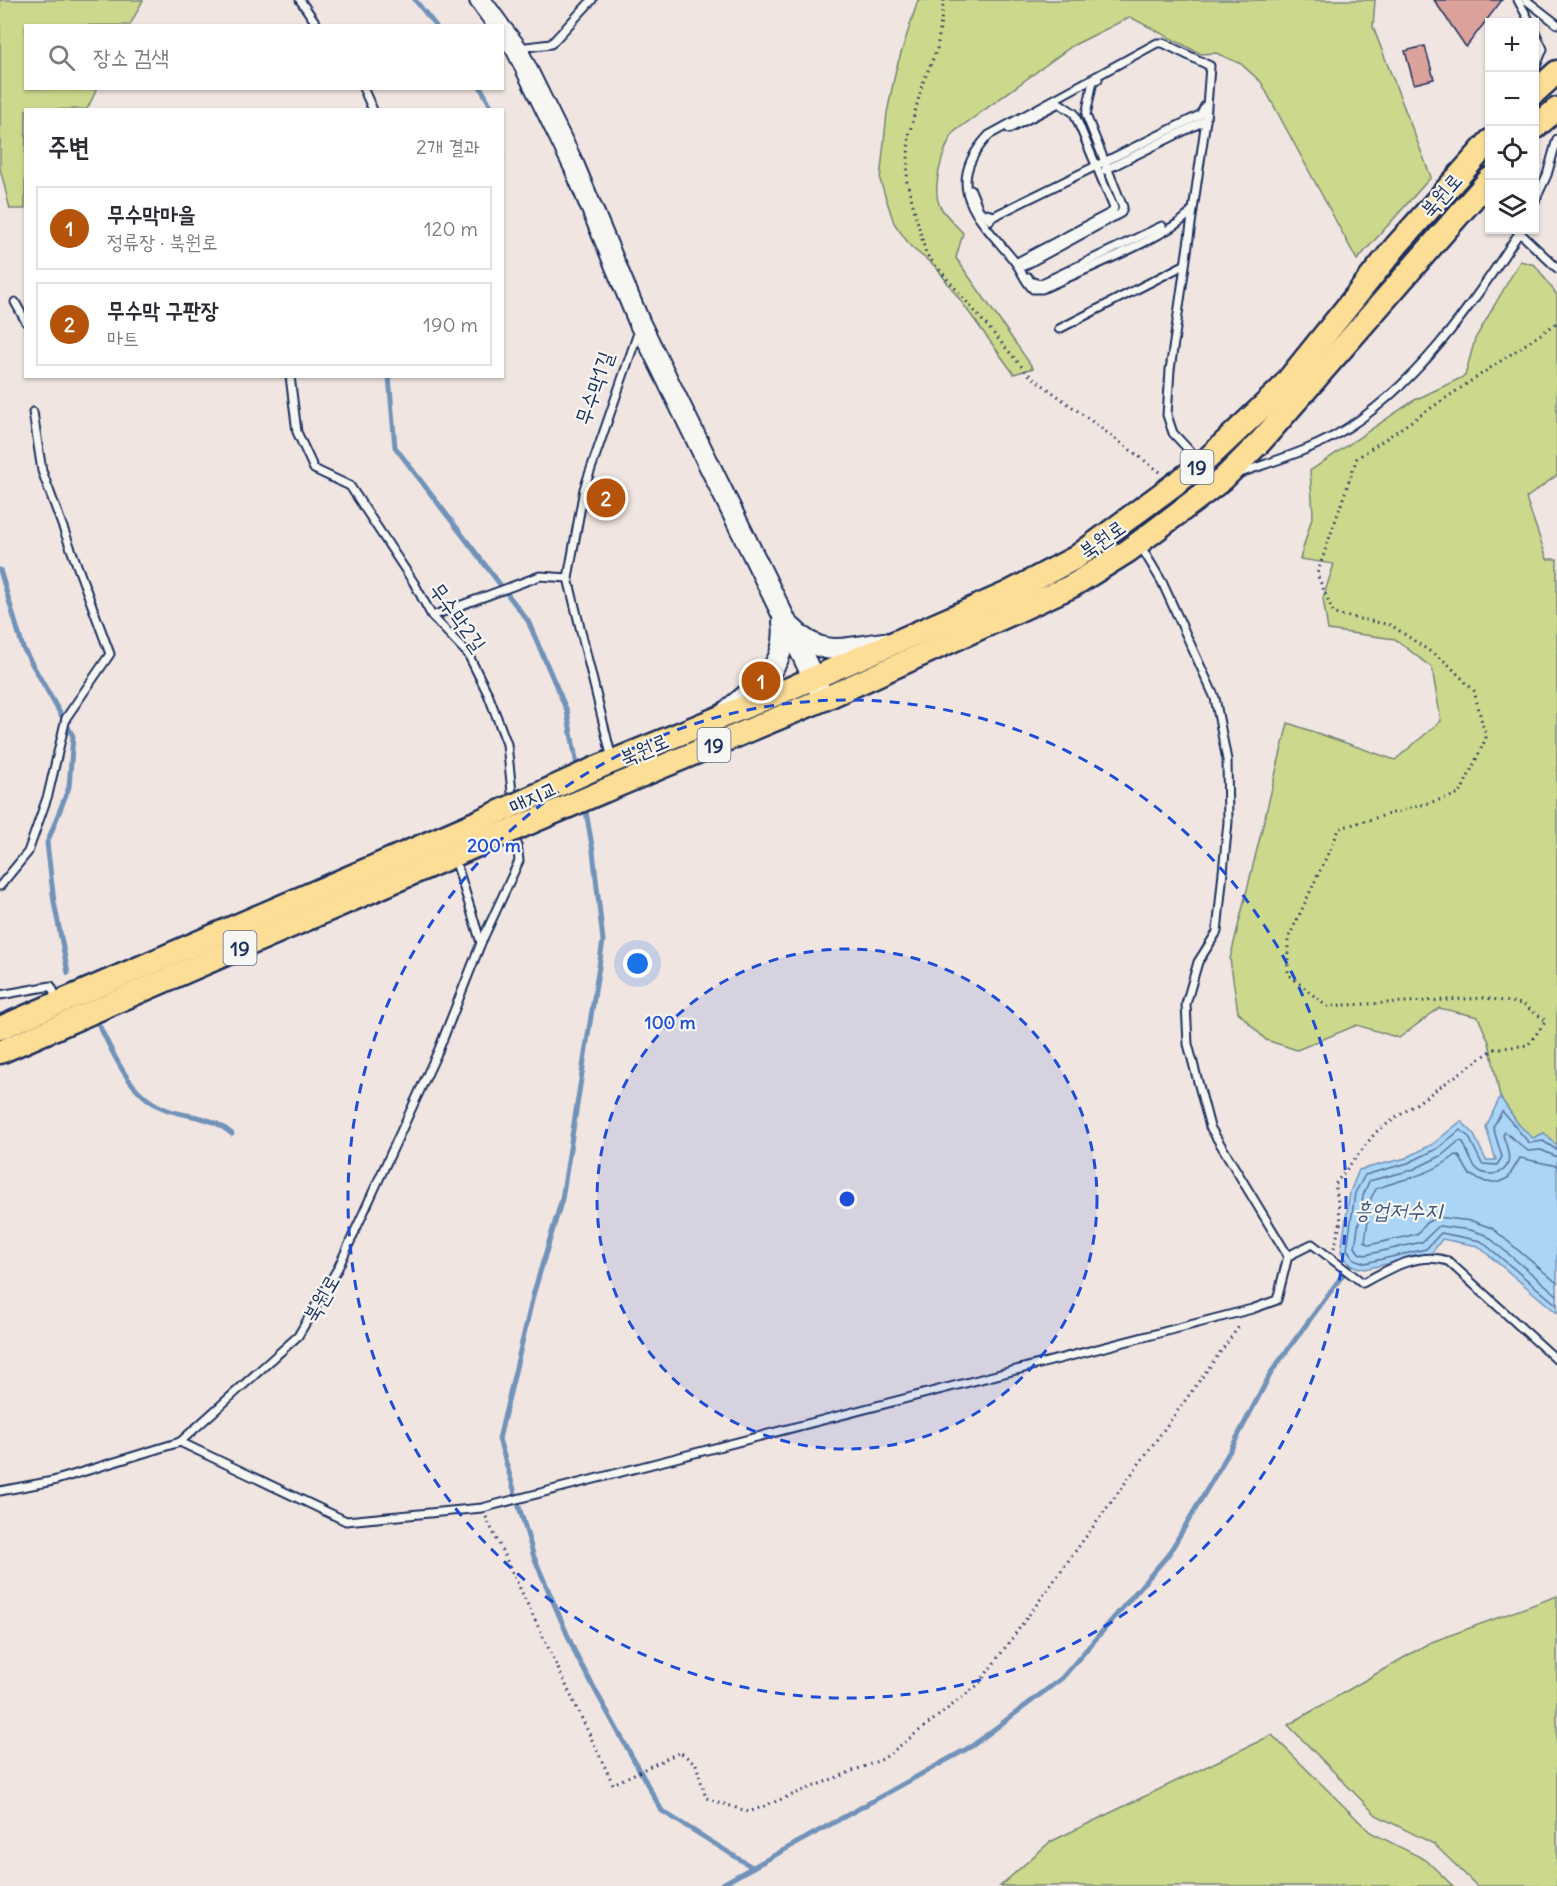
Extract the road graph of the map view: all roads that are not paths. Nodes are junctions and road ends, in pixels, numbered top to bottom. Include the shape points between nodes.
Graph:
1 (300, 0) edge
2 (480, 0) edge
3 (592, 0) edge
4 (1518, 0) edge
5 (1526, 0) edge
6 (1528, 18) edge
7 (317, 24) edge
8 (498, 24) edge
9 (1557, 24) edge
10 (504, 33) edge
11 (1539, 41) edge
12 (516, 48) junction
13 (1539, 59) edge
14 (1557, 72) edge
15 (1539, 88) edge
16 (364, 90) edge
17 (371, 108) edge
18 (1557, 109) edge
19 (1203, 118) junction
20 (1536, 126) edge
21 (1557, 139) edge
22 (1485, 147) edge
23 (1101, 167) junction
24 (1489, 180) edge
25 (1539, 192) edge
26 (972, 210) junction
27 (1191, 211) junction
28 (980, 212) junction
29 (990, 220) dead end
30 (1518, 234) edge
31 (1523, 234) edge
32 (1020, 264) junction
33 (1184, 265) junction
34 (1557, 268) edge
35 (15, 302) dead end
36 (24, 318) edge
37 (640, 324) junction
38 (1059, 329) dead end
39 (290, 378) edge
40 (33, 412) dead end
41 (1202, 464) junction
42 (1223, 478) junction
43 (1139, 543) junction
44 (568, 578) junction
45 (432, 616) junction
46 (783, 617) junction
47 (892, 642) junction
48 (813, 677) junction
49 (824, 699) junction
50 (722, 716) junction
51 (603, 765) junction
52 (604, 791) joint
53 (477, 834) junction
54 (450, 845) junction
55 (0, 886) edge
56 (481, 943) junction
57 (0, 995) edge
58 (59, 1002) junction
59 (0, 1028) edge
60 (0, 1052) edge
61 (1288, 1256) junction
62 (1557, 1360) edge
63 (180, 1442) junction
64 (0, 1491) edge

1 - 7 lane
2 - 8 street
3 - 12 lane via 551,44
4 - 6 lane
5 - 9 lane
10 - 12 street
11 - 13 lane via 1543,50
12 - 37 street via 574,166
14 - 15 main road
16 - 17 lane
18 - 20 main road
19 - 23 lane
19 - 23 lane via 1209,68 1162,45 1155,46 1094,81 1086,115
19 - 26 lane via 1211,68 1163,42 1157,43 989,135 970,164 968,189
19 - 27 lane
21 - 25 lane
22 - 41 main road, 북원로 / 19 via 1397,245 1281,389
23 - 28 lane via 994,216
23 - 28 lane via 1074,113 1059,103 990,139 983,147 971,176
23 - 32 lane via 1112,212
24 - 42 main road, 북원로 / 19 via 1261,441
26 - 27 lane via 1028,284 1038,290 1183,221
26 - 32 lane
27 - 32 lane via 1040,284 1030,281
27 - 33 lane
28 - 29 lane
30 - 42 lane via 1432,351 1359,420 1332,437
31 - 34 lane
33 - 38 lane
33 - 41 lane via 1167,415 1173,433
35 - 36 lane
37 - 44 lane, 무수막1길 via 584,489
37 - 46 street
39 - 45 lane, 무수막2길 via 297,432 314,469 350,486
40 - 55 lane via 42,471 110,654 66,718 48,795 28,852
41 - 47 main road, 북원로 / 19 via 1075,558 1008,593
42 - 43 main road, 북원로 / 19
43 - 49 main road, 북원로 / 19 via 1072,586
43 - 61 lane via 1162,582 1215,698 1227,760 1228,822 1216,932 1198,962 1186,1004 1188,1044 1210,1127
44 - 45 lane via 540,576
44 - 51 lane, 무수막1길
45 - 56 lane, 무수막2길 via 468,654 507,744 519,861
46 - 47 street via 805,642 820,648
46 - 48 street
46 - 50 street via 783,647 777,665
47 - 48 main road, 북원로 / 19
48 - 49 street
48 - 50 main road, 북원로 / 19
49 - 52 main road, 북원로 / 19
50 - 51 main road, 북원로 / 19
51 - 53 main road, 매지교 / 19, bridge
52 - 53 main road, 매지교 / 19, bridge
53 - 54 main road, 19
54 - 56 lane
54 - 58 main road, 19
54 - 60 main road, 19
56 - 63 lane, 북원로 via 439,1049 338,1268 298,1336
57 - 58 lane via 51,986
58 - 59 main road, 19
61 - 62 lane via 1312,1244 1363,1282 1396,1265 1436,1257 1448,1261
61 - 63 lane via 1277,1300 1252,1309 482,1508 346,1521
63 - 64 lane, 북원로 via 53,1481

